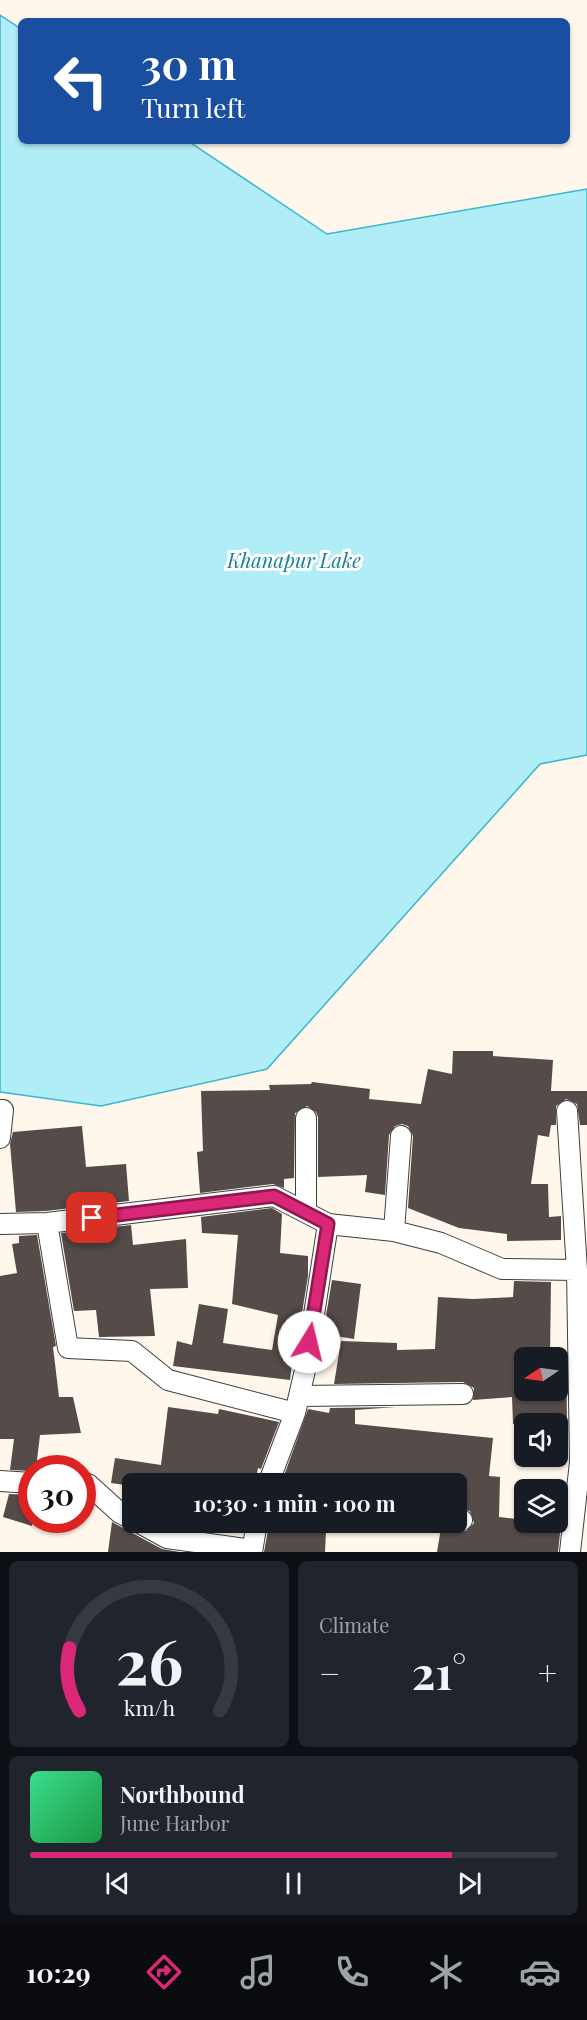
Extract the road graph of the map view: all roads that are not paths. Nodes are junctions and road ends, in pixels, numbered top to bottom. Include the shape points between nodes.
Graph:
1 (0, 1110) edge
2 (567, 1111) dead end
3 (306, 1118) dead end
4 (401, 1136) dead end
5 (0, 1138) edge
6 (306, 1210) junction
7 (47, 1223) junction
8 (0, 1224) edge
9 (328, 1224) junction
10 (394, 1231) junction
11 (577, 1270) junction
12 (464, 1394) dead end
13 (297, 1404) junction
14 (584, 1462) edge
15 (272, 1473) edge
16 (0, 1481) edge
17 (18, 1482) edge
18 (96, 1491) edge
19 (122, 1514) edge
20 (158, 1533) edge
21 (255, 1533) edge
22 (252, 1551) edge
23 (570, 1552) edge

1 - 5 street
2 - 11 street
3 - 6 street
4 - 10 street
6 - 7 street via 274,1196
6 - 9 street
7 - 8 street
7 - 13 street via 68,1348 132,1351 168,1380
9 - 10 street
9 - 13 street
10 - 11 street via 441,1243 502,1269
11 - 14 street
12 - 13 street
13 - 15 street
14 - 23 street
16 - 17 street
18 - 19 street
20 - 22 street via 167,1538
21 - 22 street

